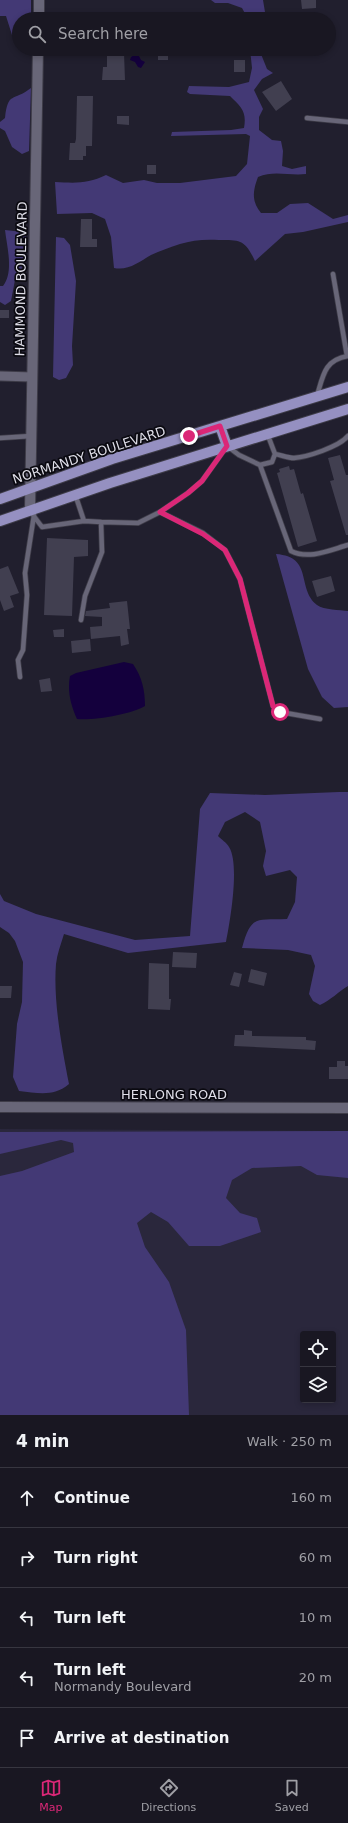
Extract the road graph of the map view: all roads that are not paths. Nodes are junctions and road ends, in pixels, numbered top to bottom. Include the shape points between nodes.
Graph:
1 (39, 0) edge
2 (39, 12) edge
3 (38, 56) edge
4 (308, 118) dead end
5 (348, 122) edge
6 (333, 274) dead end
7 (347, 356) edge
8 (0, 376) edge
9 (32, 377) junction
10 (348, 387) edge
11 (317, 396) junction
12 (348, 409) edge
13 (220, 426) junction
14 (267, 434) junction
15 (31, 436) junction
16 (348, 436) edge
17 (0, 438) edge
18 (227, 446) junction
19 (275, 454) junction
20 (260, 465) junction
21 (30, 487) junction
22 (75, 494) junction
23 (0, 499) edge
24 (32, 512) junction
25 (160, 512) junction
26 (0, 521) edge
27 (84, 521) junction
28 (101, 522) junction
29 (348, 545) edge
30 (81, 620) dead end
31 (20, 677) dead end
32 (320, 719) dead end
33 (0, 1107) edge
34 (348, 1108) edge

1 - 2 street
3 - 9 street, HAMMOND BOULEVARD
4 - 5 lane
6 - 7 lane
7 - 11 lane via 333,361 326,369
8 - 9 street
9 - 15 street, HAMMOND BOULEVARD
10 - 11 main road, NORMANDY BOULEVARD
11 - 13 main road, NORMANDY BOULEVARD
12 - 14 main road
13 - 18 main road
13 - 21 main road, NORMANDY BOULEVARD
14 - 18 main road
14 - 19 lane
15 - 17 lane
15 - 21 street, HAMMOND BOULEVARD
16 - 19 lane via 328,449 294,458
18 - 20 lane
18 - 22 main road
18 - 25 lane via 202,481
19 - 20 lane via 272,462
20 - 29 lane via 291,551 299,555 312,555
21 - 23 main road, NORMANDY BOULEVARD
21 - 24 street, HAMMOND BOULEVARD
22 - 24 main road
22 - 27 lane
24 - 26 main road
24 - 27 lane via 42,528
24 - 31 lane via 25,573 27,595 23,650 18,660
25 - 28 lane via 138,523
25 - 32 lane via 203,534 225,550 240,579 273,706 280,712
27 - 28 lane
28 - 30 lane via 102,552 85,596
33 - 34 street, HERLONG ROAD

